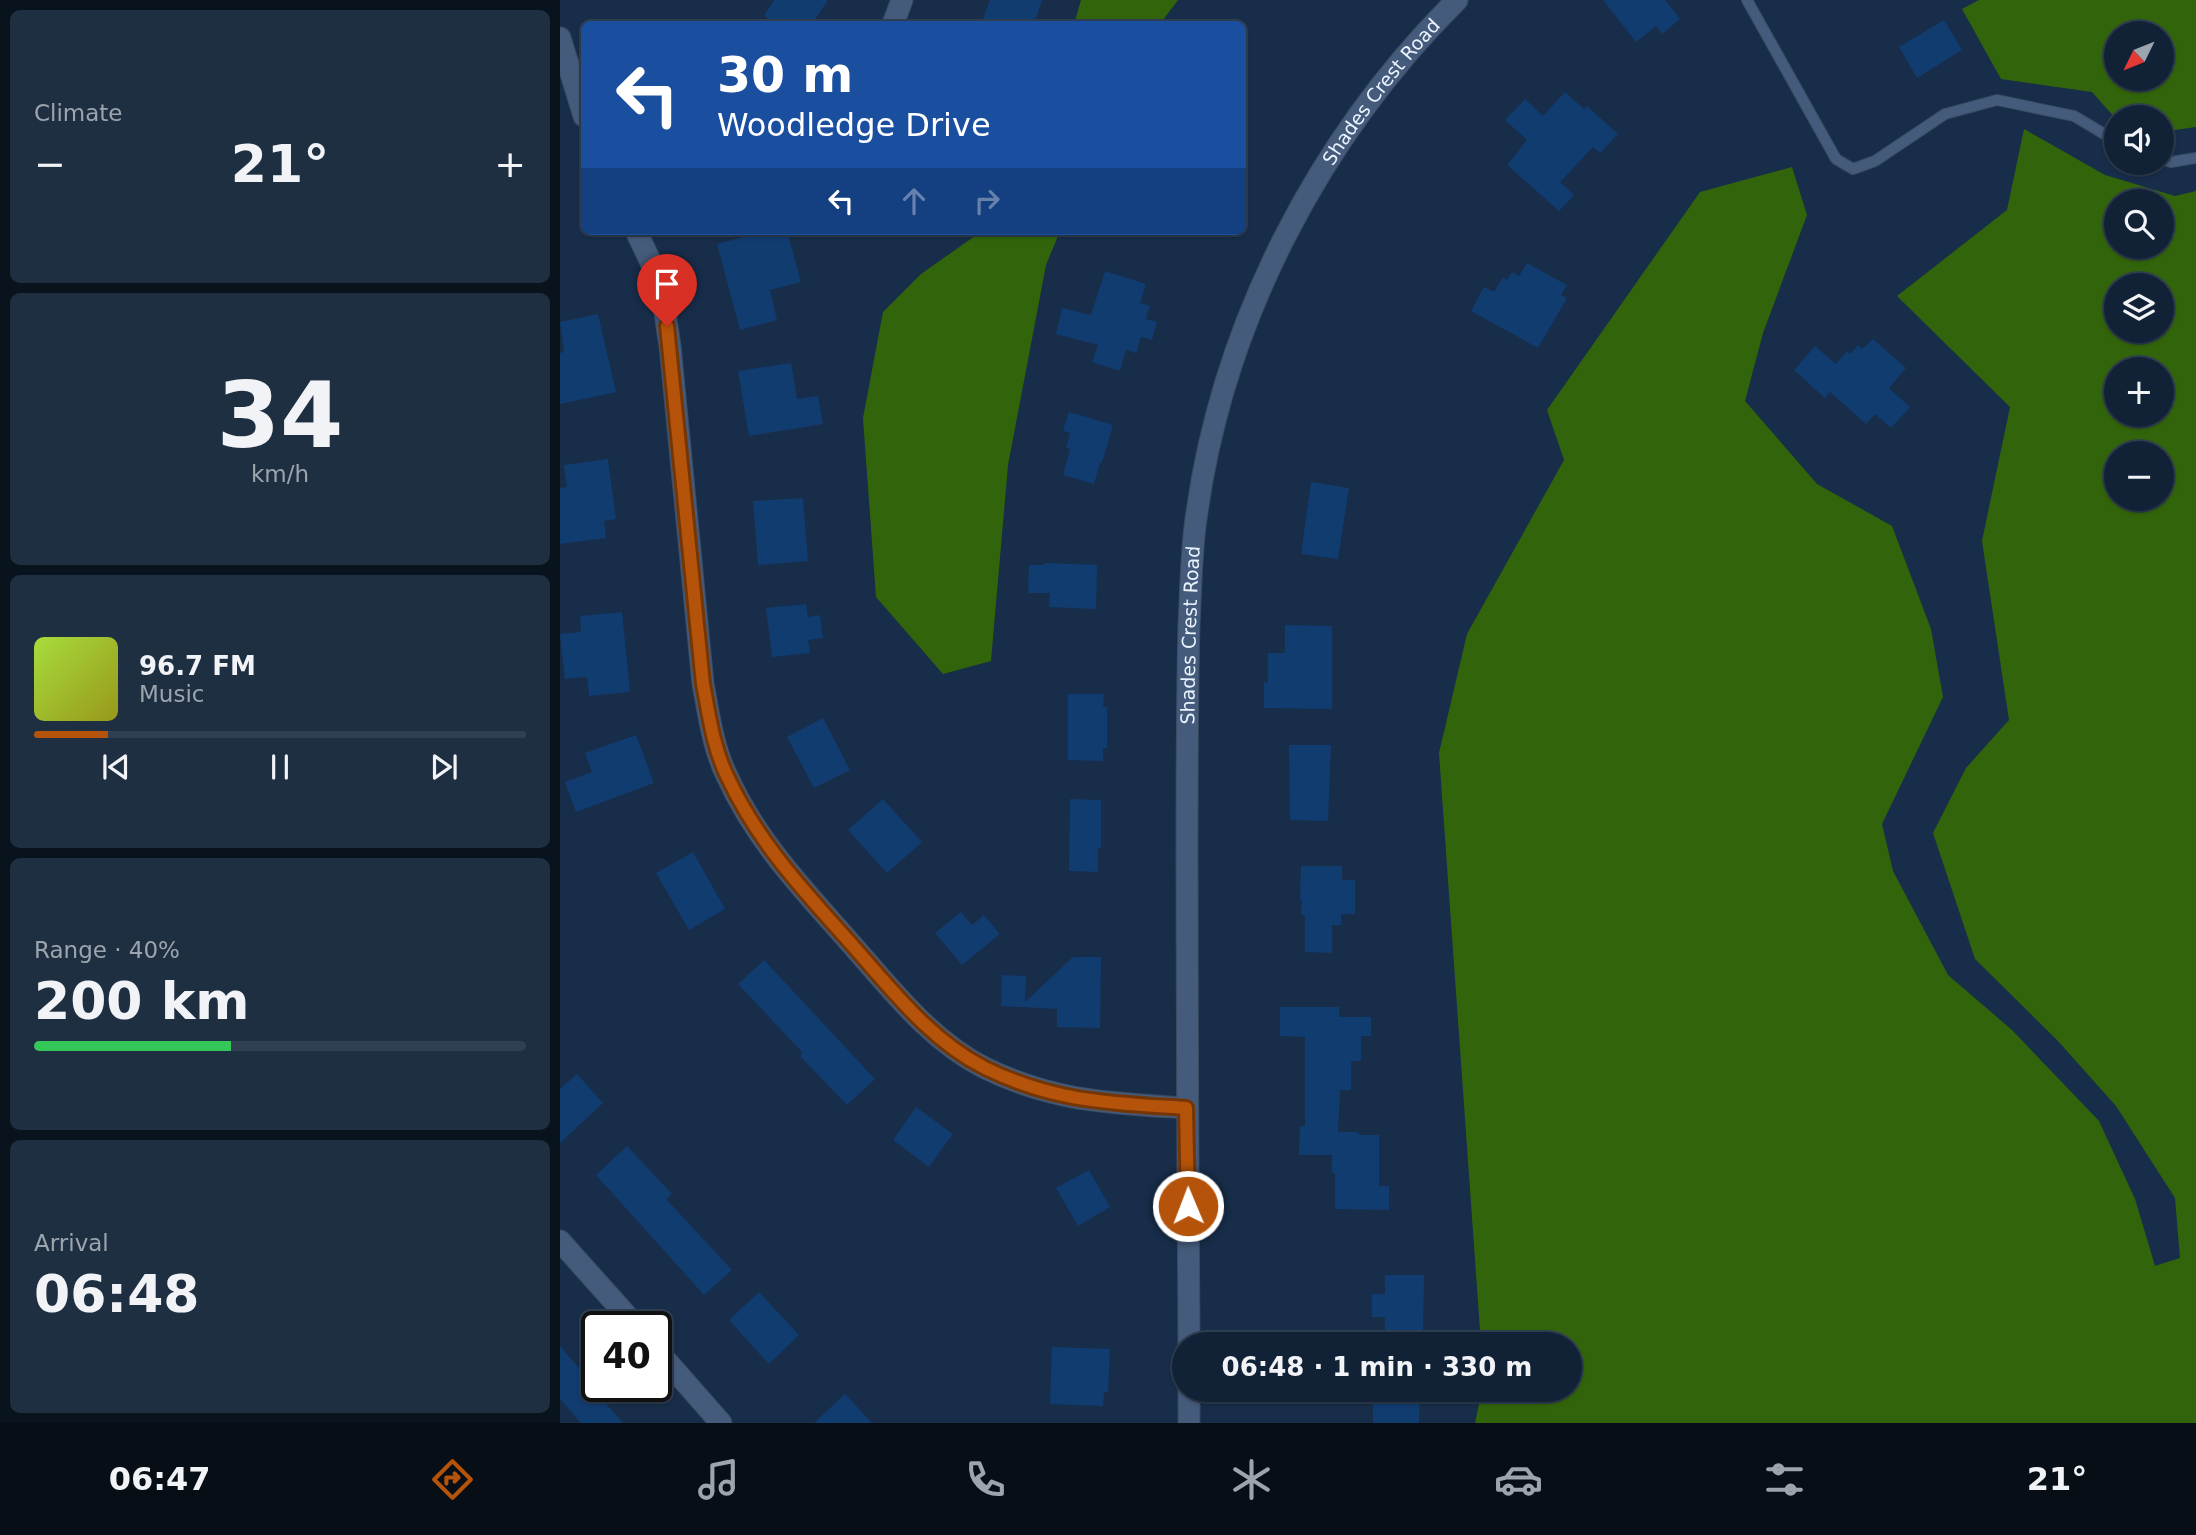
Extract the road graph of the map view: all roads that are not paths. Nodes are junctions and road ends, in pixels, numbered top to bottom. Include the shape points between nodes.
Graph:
1 (902, 0) edge
2 (1457, 0) edge
3 (1747, 0) edge
4 (894, 21) edge
5 (560, 38) edge
6 (581, 106) edge
7 (2104, 134) edge
8 (2196, 158) edge
9 (2174, 162) edge
10 (638, 235) edge
11 (1186, 1108) junction
12 (560, 1241) edge
13 (623, 1311) edge
14 (1189, 1332) edge
15 (672, 1367) edge
16 (1189, 1402) edge
17 (721, 1423) edge
18 (1189, 1423) edge

1 - 4 street
2 - 11 street, Shades Crest Road via 1371,98 1287,231 1236,352 1206,459 1196,512 1188,675
3 - 7 lane via 1836,159 1853,169 1875,161 1945,114 1997,100 2074,116
5 - 6 street
8 - 9 lane
10 - 11 street via 655,271 668,333 712,734 725,773 760,838 875,971 948,1045 984,1067 1046,1093
11 - 14 street, Shades Crest Road
12 - 13 street
15 - 17 street
16 - 18 street

